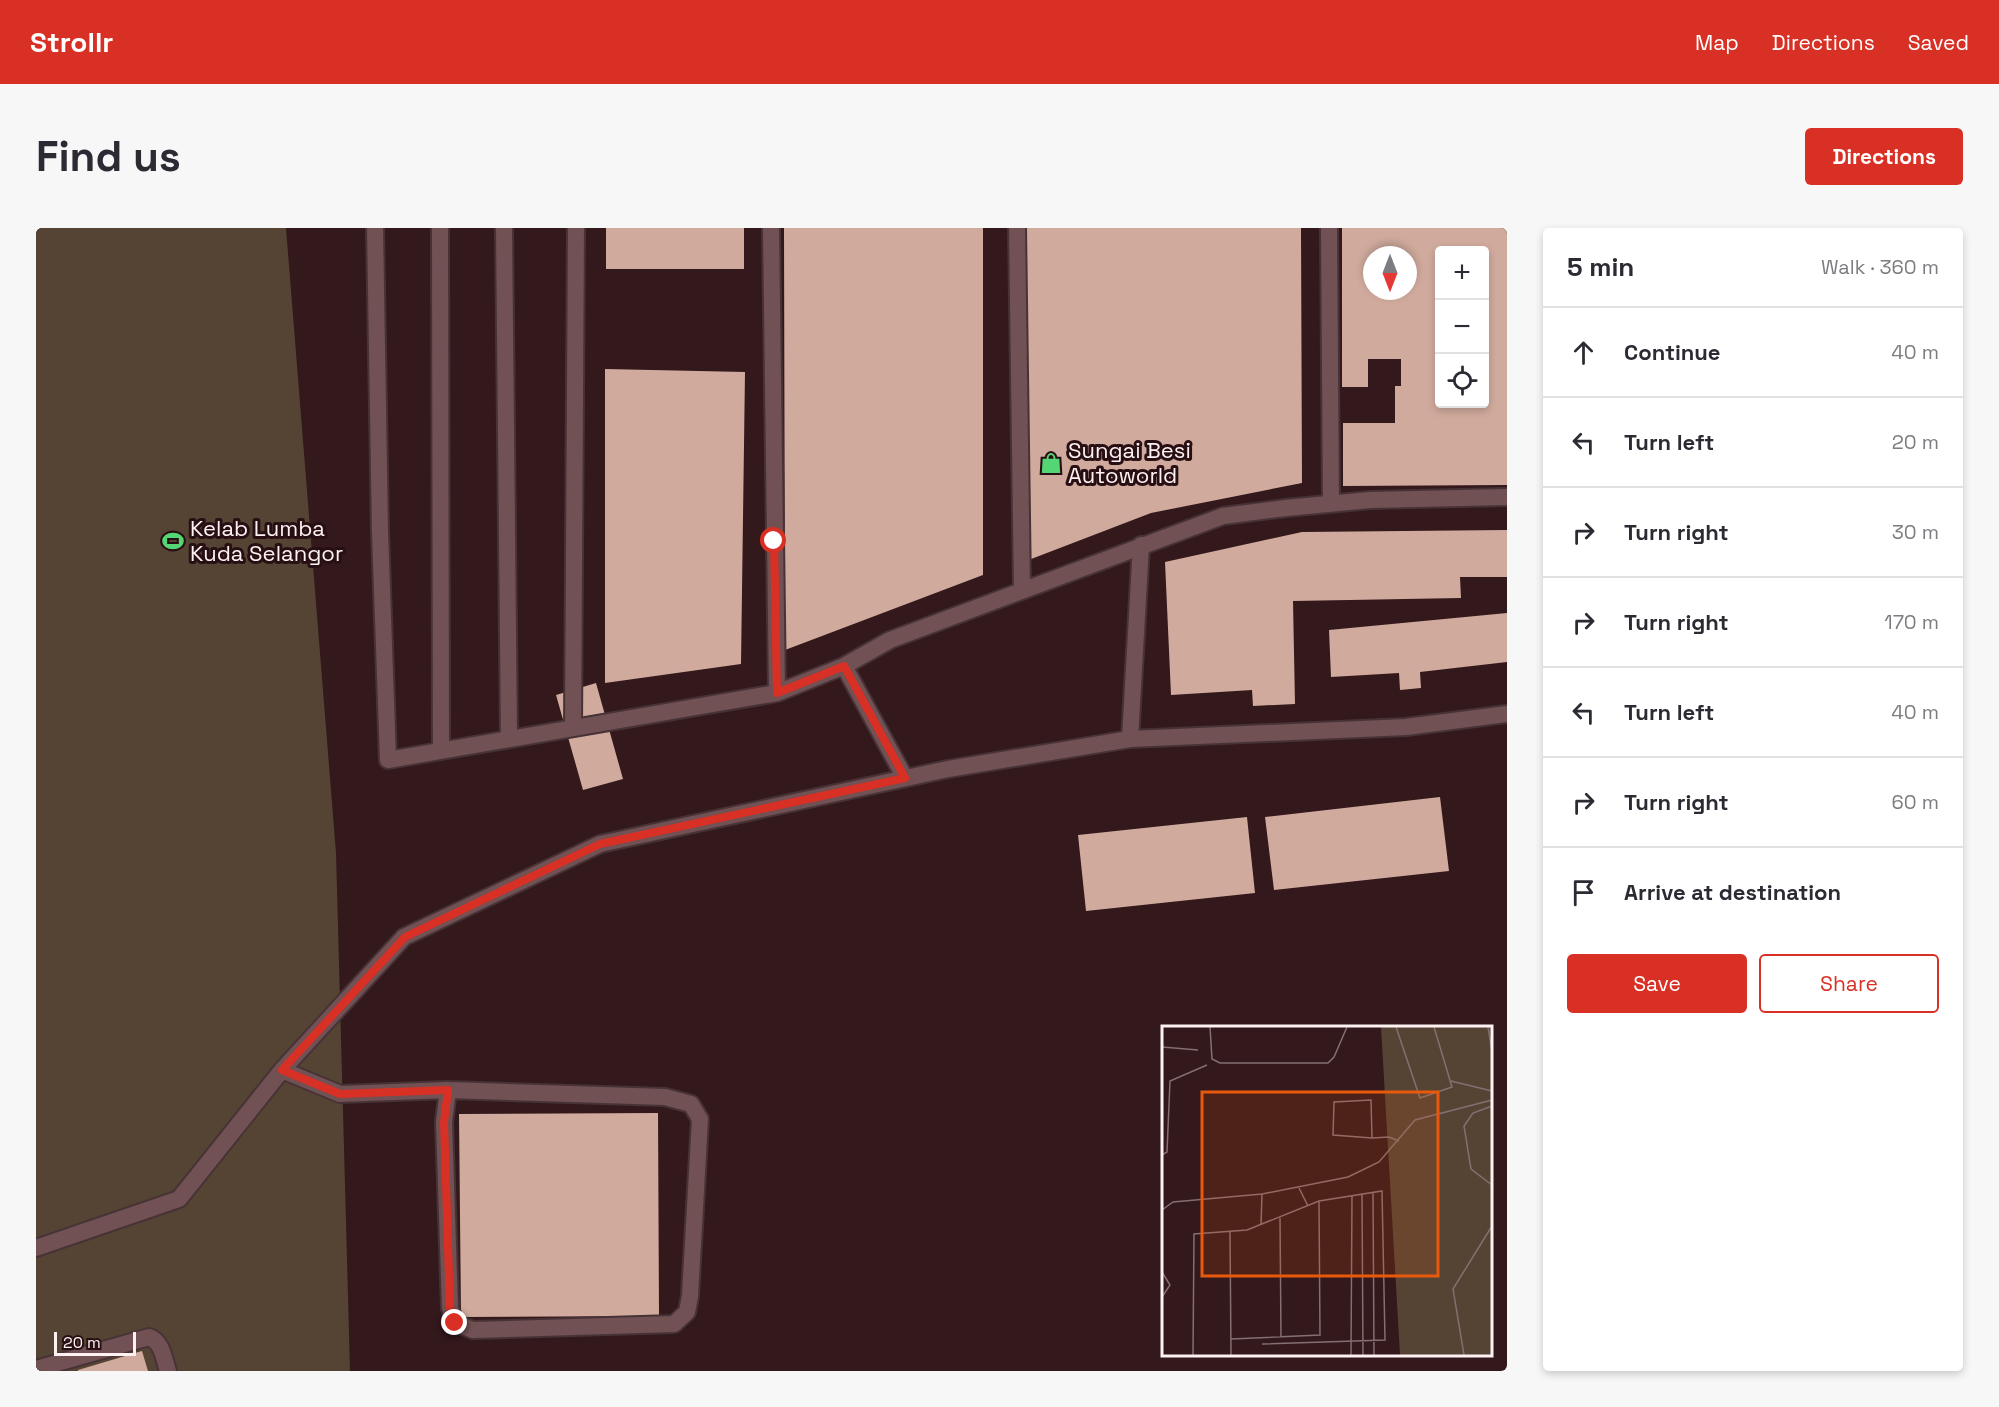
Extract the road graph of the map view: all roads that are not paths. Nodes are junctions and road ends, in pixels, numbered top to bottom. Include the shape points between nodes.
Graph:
1 (375, 228) edge
2 (440, 228) edge
3 (504, 228) edge
4 (576, 228) edge
5 (771, 228) edge
6 (1017, 228) edge
7 (1329, 228) edge
8 (1507, 497) edge
9 (1331, 503) junction
10 (1141, 545) junction
11 (1022, 590) junction
12 (844, 666) junction
13 (777, 693) junction
14 (1507, 714) edge
15 (573, 728) junction
16 (509, 739) junction
17 (1130, 739) junction
18 (441, 751) junction
19 (905, 778) junction
20 (282, 1070) junction
21 (448, 1090) junction
22 (36, 1248) edge
23 (36, 1369) edge
24 (168, 1371) edge

1 - 18 lane via 388,759
2 - 18 lane
3 - 16 lane
4 - 15 lane
5 - 13 lane
6 - 11 lane
7 - 9 lane
8 - 9 lane
9 - 10 lane via 1223,516
10 - 11 lane
10 - 17 lane
11 - 12 lane via 890,640
12 - 13 lane
12 - 19 lane
13 - 15 lane
14 - 17 lane via 1406,727
15 - 16 lane
16 - 18 lane
17 - 19 lane
19 - 20 lane via 600,844 405,937
20 - 21 lane via 340,1094
20 - 22 lane via 179,1199
21 - 21 lane via 444,1122 450,1308 455,1323 473,1330 674,1324 687,1312 700,1119 691,1104 665,1097
23 - 24 lane via 149,1337 159,1345

